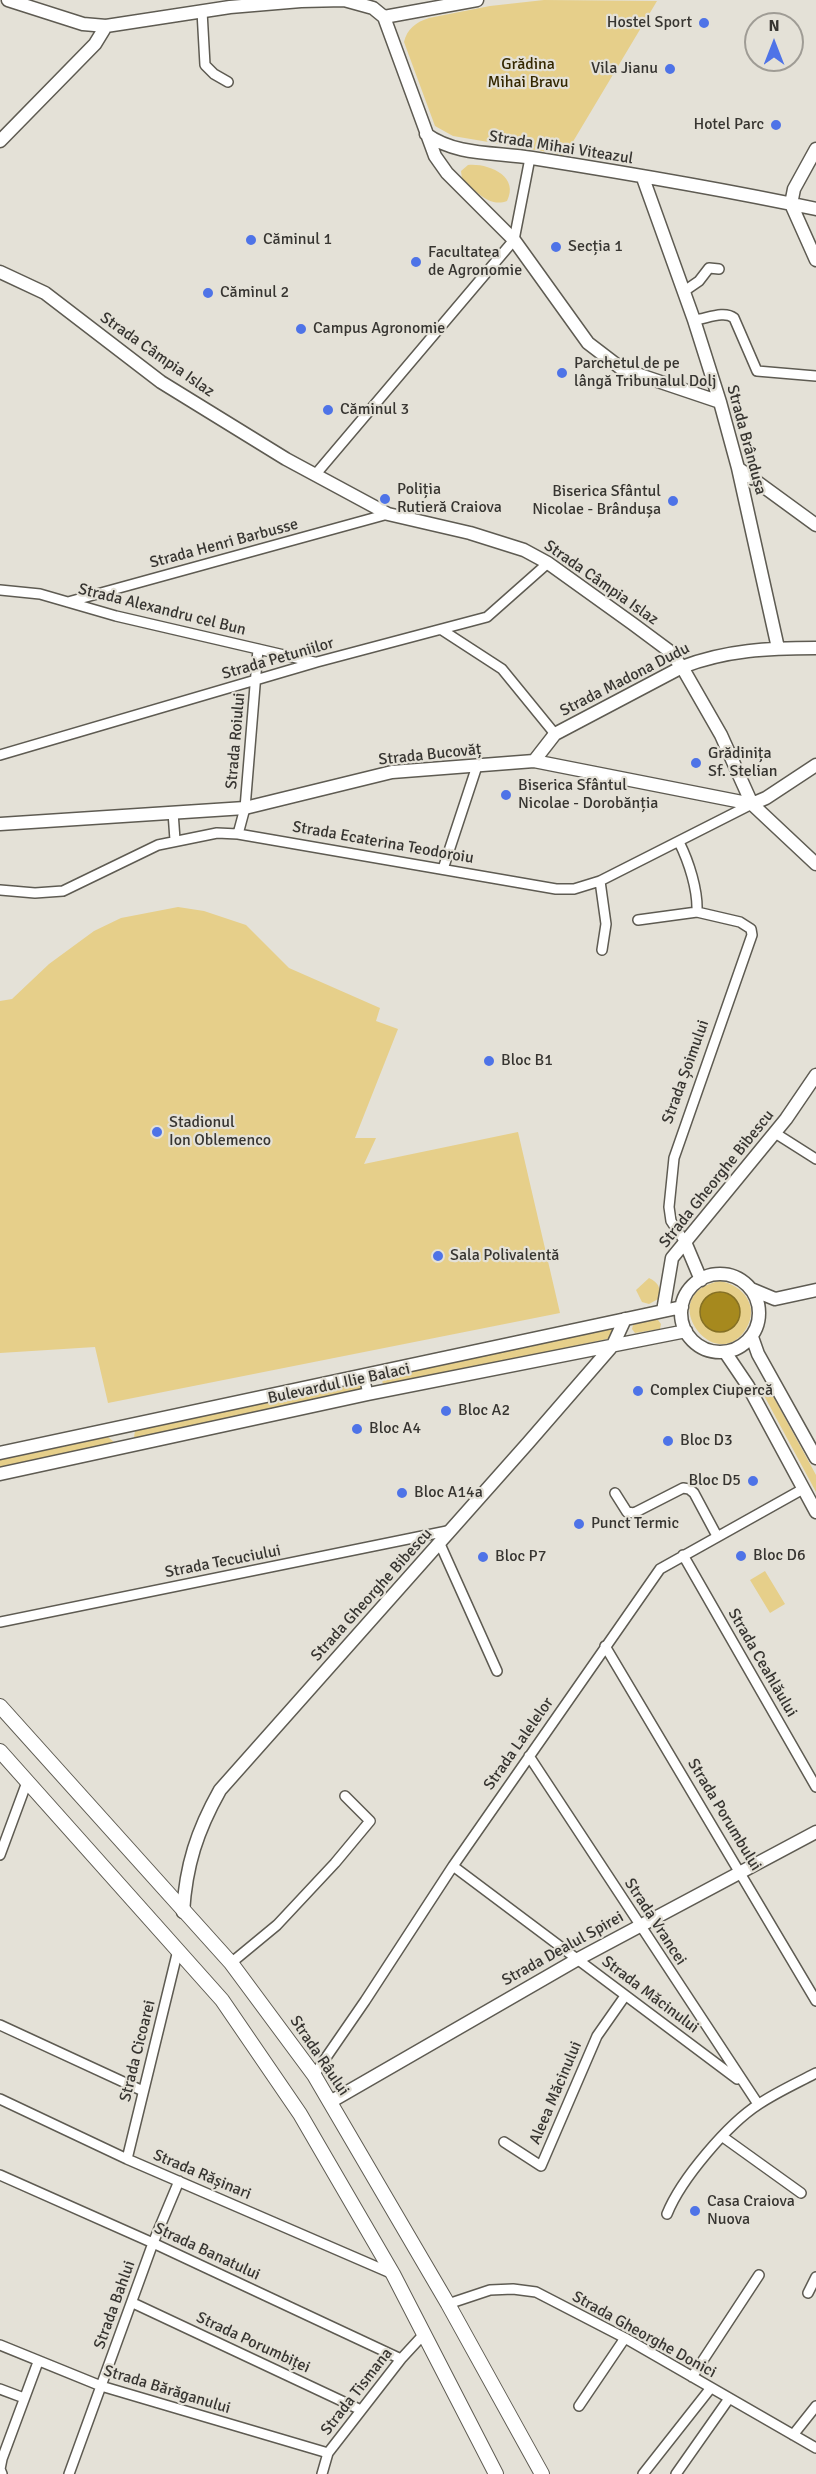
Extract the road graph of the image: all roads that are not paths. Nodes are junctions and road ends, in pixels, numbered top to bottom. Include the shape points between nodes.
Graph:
1 (8, 0) edge
2 (344, 0) edge
3 (477, 0) edge
4 (229, 4) edge
5 (202, 11) junction
6 (384, 17) junction
7 (106, 26) junction
8 (228, 82) dead end
9 (425, 134) junction
10 (0, 141) edge
11 (816, 149) edge
12 (530, 158) junction
13 (643, 178) junction
14 (791, 204) junction
15 (816, 208) edge
16 (514, 240) junction
17 (816, 260) edge
18 (719, 269) dead end
19 (0, 273) edge
20 (683, 292) junction
21 (694, 320) junction
22 (816, 376) edge
23 (720, 402) junction
24 (738, 468) junction
25 (315, 475) junction
26 (388, 514) junction
27 (816, 525) edge
28 (548, 563) junction
29 (0, 590) edge
30 (68, 602) junction
31 (442, 630) junction
32 (778, 648) junction
33 (816, 648) edge
34 (258, 649) junction
35 (316, 662) junction
36 (682, 667) junction
37 (257, 681) junction
38 (555, 734) junction
39 (0, 755) edge
40 (534, 761) junction
41 (816, 765) edge
42 (477, 766) junction
43 (752, 804) junction
44 (245, 808) junction
45 (173, 812) junction
46 (0, 824) edge
47 (238, 834) junction
48 (175, 840) junction
49 (679, 842) junction
50 (816, 864) edge
51 (443, 869) junction
52 (600, 881) junction
53 (0, 890) edge
54 (697, 912) junction
55 (638, 920) dead end
56 (602, 950) dead end
57 (816, 1075) edge
58 (775, 1133) junction
59 (816, 1159) edge
60 (685, 1242) junction
61 (701, 1280) junction
62 (751, 1289) junction
63 (816, 1290) edge
64 (775, 1299) junction
65 (682, 1307) junction
66 (663, 1311) junction
67 (759, 1316) junction
68 (625, 1319) junction
69 (686, 1331) junction
70 (752, 1336) junction
71 (628, 1341) junction
72 (613, 1345) junction
73 (725, 1352) junction
74 (364, 1376) junction
75 (368, 1394) junction
76 (0, 1453) edge
77 (816, 1458) edge
78 (0, 1474) edge
79 (803, 1489) junction
80 (615, 1493) dead end
81 (816, 1512) edge
82 (452, 1530) junction
83 (717, 1536) junction
84 (440, 1544) junction
85 (683, 1555) junction
86 (0, 1622) edge
87 (604, 1646) junction
88 (497, 1671) dead end
89 (0, 1706) edge
90 (0, 1751) edge
91 (529, 1756) junction
92 (27, 1782) junction
93 (816, 1787) edge
94 (345, 1796) dead end
95 (816, 1832) edge
96 (0, 1855) edge
97 (453, 1866) junction
98 (741, 1872) junction
99 (183, 1912) junction
100 (639, 1925) junction
101 (178, 1950) junction
102 (578, 1959) junction
103 (231, 1963) junction
104 (625, 1996) junction
105 (816, 2001) edge
106 (0, 2025) edge
107 (816, 2073) edge
108 (314, 2075) junction
109 (743, 2084) junction
110 (143, 2091) junction
111 (0, 2099) edge
112 (330, 2102) junction
113 (758, 2104) junction
114 (723, 2137) junction
115 (504, 2142) dead end
116 (128, 2159) junction
117 (0, 2175) edge
118 (179, 2181) junction
119 (801, 2193) dead end
120 (667, 2214) dead end
121 (153, 2243) junction
122 (393, 2274) junction
123 (759, 2275) dead end
124 (816, 2277) edge
125 (808, 2293) dead end
126 (133, 2303) junction
127 (448, 2304) junction
128 (424, 2334) junction
129 (625, 2338) junction
130 (0, 2345) edge
131 (401, 2359) junction
132 (38, 2362) junction
133 (692, 2377) junction
134 (101, 2386) junction
135 (0, 2389) edge
136 (710, 2389) junction
137 (24, 2398) junction
138 (728, 2400) junction
139 (579, 2406) dead end
140 (816, 2406) edge
141 (361, 2410) junction
142 (793, 2435) junction
143 (816, 2448) edge
144 (328, 2453) junction
145 (1, 2474) edge
146 (69, 2474) edge
147 (322, 2474) edge
148 (496, 2474) edge
149 (542, 2474) edge
150 (643, 2474) edge
151 (676, 2474) edge

1 - 7 street via 83,24
2 - 4 street
2 - 6 street via 374,8
3 - 6 street
4 - 5 street
5 - 7 street
5 - 8 street via 205,65
6 - 9 street
7 - 10 street via 95,44
9 - 12 street, Strada Mihai Viteazul via 455,149
9 - 16 street via 447,173
11 - 14 street via 794,189
12 - 13 street, Strada Mihai Viteazul
12 - 16 street
13 - 14 street, Strada Mihai Viteazul
13 - 20 street, Strada Brândușa
14 - 15 street, Strada Mihai Viteazul
14 - 17 street
16 - 23 street via 588,343 622,369
16 - 25 street
18 - 20 street via 710,268
19 - 25 street, Strada Câmpia Islaz via 45,293 161,382
20 - 21 street, Strada Brândușa
21 - 22 street via 731,315 757,371
21 - 23 street, Strada Brândușa
23 - 24 street, Strada Brândușa
24 - 27 street
24 - 32 street, Strada Brândușa
25 - 26 street, Strada Câmpia Islaz
26 - 28 street, Strada Câmpia Islaz via 470,532 524,550
26 - 30 street, Strada Henri Barbusse
28 - 31 street, Strada Petuniilor via 487,617
28 - 36 street, Strada Câmpia Islaz via 668,650
29 - 30 street, Strada Alexandru cel Bun via 40,594
30 - 34 street, Strada Alexandru cel Bun
31 - 35 street, Strada Petuniilor
31 - 38 street via 502,669
32 - 33 street, Strada Madona Dudu
32 - 36 street, Strada Madona Dudu via 722,654
34 - 35 street, Strada Alexandru cel Bun
34 - 37 street, Strada Roiului
35 - 37 street, Strada Petuniilor
36 - 38 street, Strada Madona Dudu
36 - 43 street, Strada Câmpia Islaz via 721,735
37 - 39 street, Strada Petuniilor
37 - 44 street, Strada Roiului
38 - 40 street, Strada Madona Dudu
40 - 42 street, Strada Bucovăț
40 - 43 street, Strada Bucovăț
41 - 43 street
42 - 44 street, Strada Bucovăț via 392,772
42 - 51 street
43 - 49 street, Strada Ecaterina Teodoroiu
43 - 50 street, Strada Câmpia Islaz
44 - 45 street, Strada Bucovăț
44 - 47 street, Strada Roiului
45 - 46 street, Strada Bucovăț
45 - 48 street
47 - 48 street, Strada Ecaterina Teodoroiu
47 - 51 street, Strada Ecaterina Teodoroiu
48 - 53 street, Strada Ecaterina Teodoroiu via 63,891
49 - 52 street, Strada Ecaterina Teodoroiu
49 - 54 street via 691,874
51 - 52 street, Strada Ecaterina Teodoroiu via 556,889 574,889
52 - 56 street via 606,924
54 - 55 street, Strada Șoimului
54 - 60 street, Strada Șoimului via 749,926 752,936 674,1158 669,1207 671,1221
57 - 58 street, Strada Gheorghe Bibescu
58 - 59 street
58 - 60 street, Strada Gheorghe Bibescu
60 - 61 street, Strada Șoimului
60 - 66 street, Strada Gheorghe Bibescu via 672,1258
61 - 62 street via 722,1275
61 - 65 street via 689,1291
62 - 64 street
62 - 67 street
63 - 64 street
64 - 67 street
65 - 66 street, Bulevardul Ilie Balaci
65 - 69 street
66 - 68 street, Bulevardul Ilie Balaci
67 - 70 street
68 - 71 street
68 - 72 street, Strada Gheorghe Bibescu
68 - 74 street, Bulevardul Ilie Balaci
69 - 71 street, Bulevardul Ilie Balaci
69 - 73 street via 707,1350
70 - 73 street via 740,1347
70 - 77 street via 758,1354
71 - 72 street, Bulevardul Ilie Balaci
72 - 75 street, Bulevardul Ilie Balaci
72 - 82 street, Strada Gheorghe Bibescu
73 - 79 street via 748,1386
74 - 75 street
74 - 76 street, Bulevardul Ilie Balaci
75 - 78 street, Bulevardul Ilie Balaci
79 - 81 street
79 - 83 street, Strada Lalelelor
80 - 83 street via 622,1507 634,1513 683,1488 689,1489
82 - 84 street, Strada Gheorghe Bibescu
82 - 86 street, Strada Tecuciului
83 - 85 street, Strada Lalelelor
84 - 88 street
84 - 99 street, Strada Gheorghe Bibescu via 220,1790 194,1847 185,1881
85 - 87 street, Strada Lalelelor via 660,1569
85 - 93 street, Strada Ceahlăului
87 - 91 street, Strada Lalelelor
87 - 98 street, Strada Porumbului
89 - 99 main road, Strada Râului
90 - 92 main road
91 - 97 street, Strada Lalelelor
91 - 100 street, Strada Vrancei
92 - 96 street
92 - 101 main road
94 - 103 street via 370,1821 277,1925
95 - 98 street, Strada Dealul Spirei
97 - 102 street, Strada Măcinului
97 - 108 street, Strada Lalelelor
98 - 100 street, Strada Dealul Spirei
98 - 105 street, Strada Porumbului
99 - 103 main road, Strada Râului
100 - 102 street, Strada Dealul Spirei
100 - 109 street, Strada Vrancei
101 - 110 street, Strada Cicoarei
101 - 122 main road via 222,2000 300,2114
102 - 104 street, Strada Măcinului
102 - 112 street, Strada Dealul Spirei
103 - 108 main road, Strada Râului
104 - 109 street, Strada Măcinului
104 - 115 street, Aleea Măcinului via 597,2036 541,2166
106 - 110 street
107 - 113 street
108 - 112 main road, Strada Râului
109 - 113 street, Strada Vrancei
110 - 116 street, Strada Cicoarei
111 - 116 street, Strada Rășinari
112 - 127 main road, Strada Râului
113 - 114 street
114 - 119 street
114 - 120 street via 680,2189
116 - 118 street, Strada Rășinari
117 - 121 street, Strada Banatului
118 - 121 street, Strada Bahlui
118 - 122 street, Strada Rășinari
121 - 126 street, Strada Bahlui
121 - 131 street, Strada Banatului
122 - 128 main road
123 - 133 street
124 - 125 street
126 - 134 street, Strada Bahlui
126 - 141 street, Strada Porumbiței
127 - 129 street, Strada Gheorghe Donici via 490,2290 536,2292
127 - 149 main road, Strada Râului
128 - 131 street, Strada Tismana
128 - 148 main road
129 - 133 street, Strada Gheorghe Donici
129 - 139 street
130 - 132 street, Strada Bărăganului
131 - 141 street, Strada Tismana
132 - 134 street, Strada Bărăganului
132 - 137 street
133 - 136 street, Strada Gheorghe Donici
134 - 144 street, Strada Bărăganului
134 - 146 street, Strada Bahlui
135 - 137 street
136 - 138 street, Strada Gheorghe Donici
136 - 150 street
137 - 145 street via 2,2459
138 - 142 street, Strada Gheorghe Donici
138 - 151 street
140 - 142 street
141 - 144 street, Strada Tismana
142 - 143 street, Strada Gheorghe Donici
144 - 147 street, Strada Tismana

